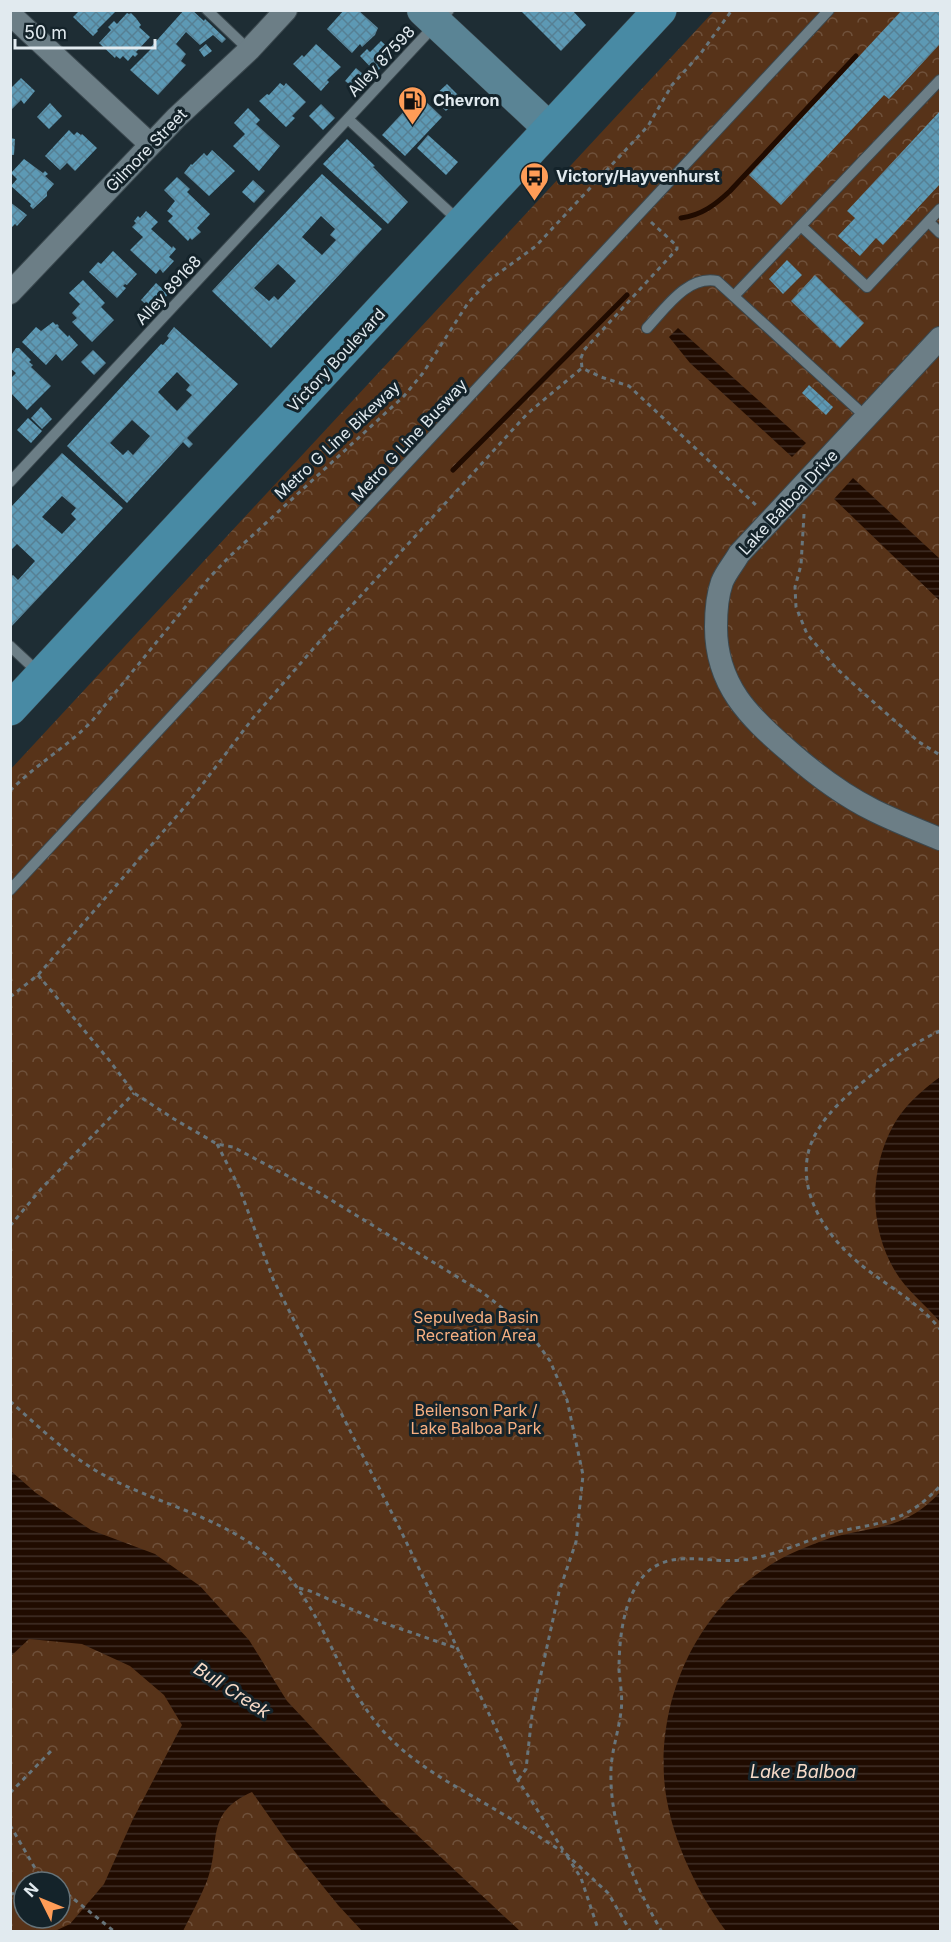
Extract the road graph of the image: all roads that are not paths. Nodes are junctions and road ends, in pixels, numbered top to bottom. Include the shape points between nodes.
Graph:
1 (207, 10) edge
2 (286, 10) edge
3 (660, 10) edge
4 (829, 10) edge
5 (10, 14) edge
6 (436, 15) edge
7 (249, 50) junction
8 (940, 80) edge
9 (348, 119) junction
10 (549, 128) junction
11 (150, 144) junction
12 (940, 209) edge
13 (929, 222) junction
14 (462, 223) junction
15 (801, 226) junction
16 (940, 233) edge
17 (10, 293) edge
18 (734, 296) junction
19 (646, 328) dead end
20 (940, 338) edge
21 (866, 417) junction
22 (10, 482) edge
23 (10, 646) edge
24 (42, 676) junction
25 (10, 709) edge
26 (940, 839) edge
27 (10, 890) edge

1 - 7 lane
2 - 7 street, Gilmore Street
3 - 10 main road, Victory Boulevard
4 - 27 lane, Metro G Line Busway
5 - 11 street
6 - 9 lane, Alley 87598
6 - 10 main road
7 - 11 street, Gilmore Street
8 - 15 lane
9 - 14 lane
9 - 22 lane, Alley 89168
10 - 14 main road, Victory Boulevard
11 - 17 street, Gilmore Street
12 - 13 lane
13 - 15 lane via 867,287
13 - 16 lane
14 - 24 main road, Victory Boulevard
15 - 18 lane
18 - 19 lane via 717,282 706,279 686,288
18 - 21 lane
20 - 21 street, Lake Balboa Drive
21 - 26 street, Lake Balboa Drive via 739,554 723,581 716,609 716,643 730,687 760,726 838,789 872,810
23 - 24 lane
24 - 25 main road, Victory Boulevard

